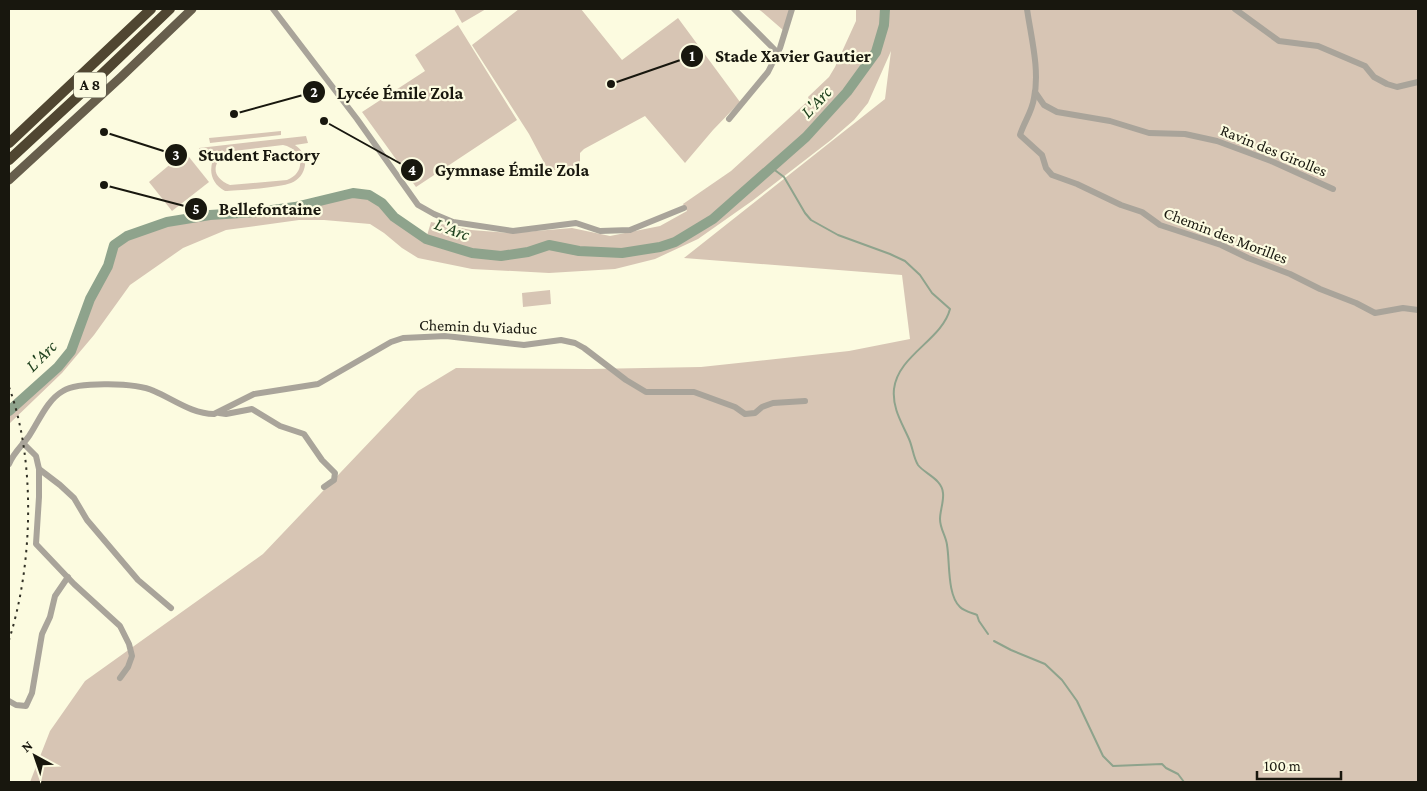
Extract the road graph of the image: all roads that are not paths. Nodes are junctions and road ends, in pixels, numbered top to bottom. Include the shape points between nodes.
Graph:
1 (150, 9) edge
2 (170, 9) edge
3 (192, 9) edge
4 (273, 9) edge
5 (734, 9) edge
6 (792, 9) edge
7 (1027, 9) edge
8 (1235, 9) edge
9 (778, 53) junction
10 (1418, 82) edge
11 (1035, 92) junction
12 (728, 119) dead end
13 (9, 143) edge
14 (9, 160) edge
15 (9, 180) edge
16 (1333, 189) dead end
17 (684, 208) dead end
18 (1418, 310) edge
19 (805, 401) dead end
20 (219, 413) junction
21 (23, 443) junction
22 (9, 464) edge
23 (39, 469) junction
24 (324, 487) dead end
25 (68, 577) junction
26 (171, 608) dead end
27 (120, 678) dead end
28 (9, 701) edge

1 - 13 highway, A 8
2 - 14 highway, A 8
3 - 15 main road
4 - 17 street via 418,205 434,214 453,222 513,230 576,223 600,231 630,230
5 - 9 street
6 - 9 street
7 - 11 street via 1036,76
8 - 10 street via 1279,41 1318,46 1365,66 1374,77 1397,87
9 - 12 street via 768,72
11 - 16 street, Ravin des Girolles via 1044,104 1057,112 1110,121 1149,133 1185,134 1217,141
11 - 18 street, Chemin des Morilles via 1030,114 1020,135 1042,155 1052,175 1142,212 1160,225 1222,245 1348,299 1375,314 1403,308
19 - 20 street, Chemin du Viaduc via 773,403 762,406 755,413 745,414 694,392 646,392 575,343 562,340 524,345 446,336 403,338 391,342 318,384 254,394
20 - 21 street via 208,414 152,390 126,385 77,385 63,391 50,404
20 - 24 street via 252,409 280,426 304,434 335,473 334,480
21 - 22 street
21 - 23 street via 36,456
23 - 25 street via 36,544
23 - 26 street via 74,498 87,520 138,580
25 - 27 street via 120,626 132,656
25 - 28 street via 55,596 42,634 32,693 26,706

